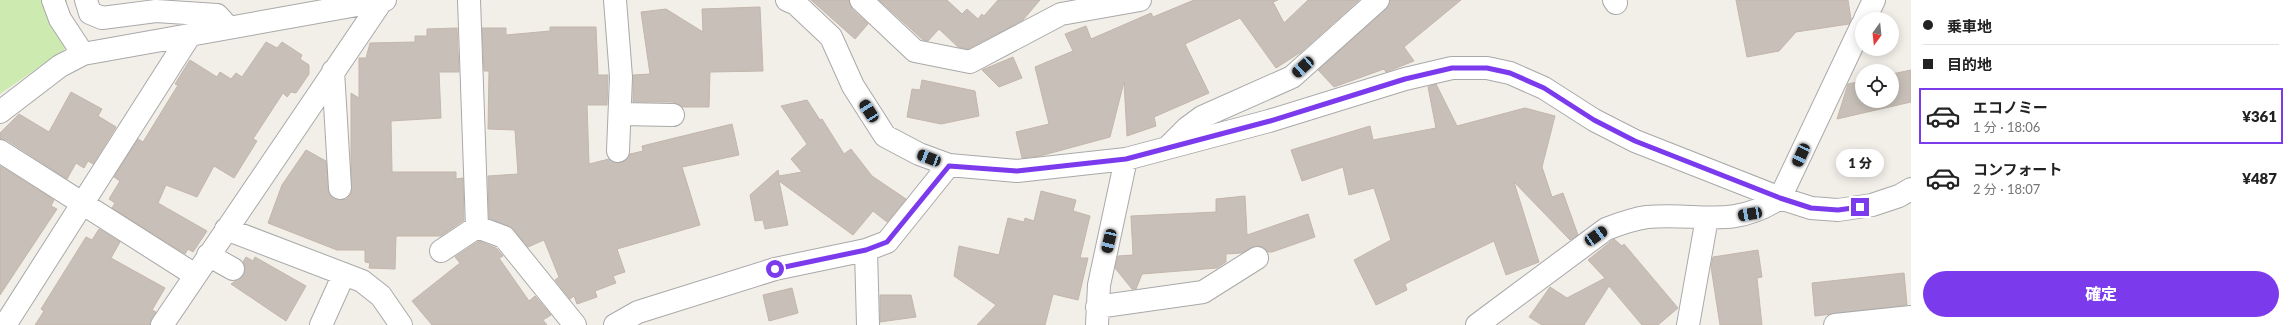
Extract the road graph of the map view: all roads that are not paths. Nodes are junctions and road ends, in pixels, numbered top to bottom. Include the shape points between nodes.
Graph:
1 (53, 0) edge
2 (86, 0) edge
3 (177, 0) edge
4 (469, 0) edge
5 (616, 0) edge
6 (787, 0) edge
7 (861, 0) edge
8 (1140, 0) edge
9 (1378, 0) edge
10 (1874, 0) edge
11 (383, 1) edge
12 (309, 7) edge
13 (1868, 12) edge
14 (136, 14) junction
15 (229, 28) junction
16 (190, 36) junction
17 (1855, 40) edge
18 (83, 54) junction
19 (333, 71) junction
20 (0, 112) edge
21 (621, 114) junction
22 (672, 115) dead end
23 (1169, 146) junction
24 (0, 151) edge
25 (618, 151) dead end
26 (1126, 159) junction
27 (949, 166) junction
28 (340, 188) dead end
29 (1911, 189) edge
30 (1780, 198) junction
31 (83, 204) junction
32 (1708, 218) junction
33 (477, 227) junction
34 (226, 229) junction
35 (866, 250) junction
36 (441, 251) dead end
37 (208, 255) junction
38 (1257, 258) dead end
39 (233, 269) dead end
40 (194, 274) junction
41 (344, 274) junction
42 (1097, 316) edge
43 (1911, 317) edge
44 (5, 325) edge
45 (162, 325) edge
46 (321, 325) edge
47 (401, 325) edge
48 (575, 325) edge
49 (615, 325) edge
50 (868, 325) edge
51 (1477, 325) edge
52 (1688, 325) edge
53 (1835, 325) edge

1 - 18 street via 60,19
2 - 14 street via 90,12 102,18
3 - 14 street via 140,8
4 - 33 street
5 - 21 street
6 - 27 street via 796,4 831,37 853,86 886,136 919,154
7 - 8 street via 915,51 970,62 1061,14
9 - 23 street via 1292,77 1202,118 1187,128
10 - 13 street
11 - 12 street
11 - 19 street
12 - 15 street
14 - 15 street via 156,11 217,15
15 - 16 street
16 - 18 street
16 - 31 street
17 - 30 street
18 - 20 street via 60,66
19 - 28 street
19 - 34 street
21 - 22 street
21 - 25 street
23 - 26 street
23 - 30 street via 1262,123 1405,79 1452,68 1487,68 1510,73 1544,88 1594,120 1635,141
24 - 31 street
26 - 27 street via 1017,171
26 - 42 street via 1098,285
27 - 35 street via 887,242
29 - 30 street via 1872,205 1838,210 1811,208
30 - 32 street via 1750,214
31 - 40 street
31 - 44 street
32 - 51 street via 1647,217 1606,229
32 - 52 street
33 - 36 street
33 - 48 street via 504,237
34 - 37 street
34 - 41 street
35 - 49 street via 775,269 638,312
35 - 50 street
37 - 39 street
37 - 40 street
38 - 42 street via 1203,292
40 - 45 street
41 - 46 street
41 - 47 street via 362,282 381,296
43 - 53 street

